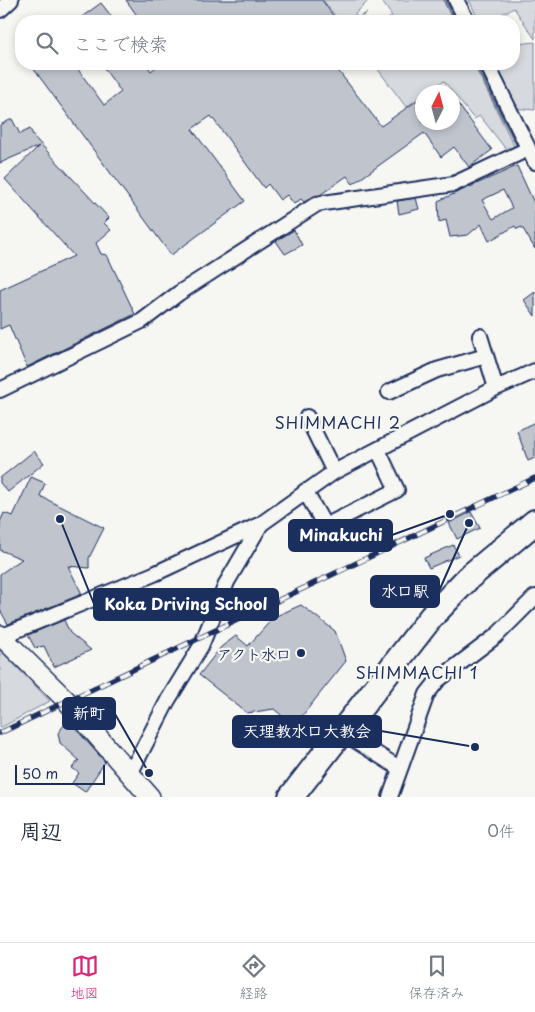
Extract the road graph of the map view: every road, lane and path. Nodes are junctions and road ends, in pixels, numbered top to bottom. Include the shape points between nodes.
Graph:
1 (12, 0) edge
2 (456, 0) edge
3 (0, 10) edge
4 (464, 15) edge
5 (490, 70) edge
6 (532, 155) edge
7 (480, 336) dead end
8 (486, 356) junction
9 (535, 371) edge
10 (1, 387) edge
11 (496, 388) junction
12 (389, 392) dead end
13 (307, 417) dead end
14 (378, 450) junction
15 (334, 472) junction
16 (306, 491) junction
17 (535, 522) edge
18 (261, 524) junction
19 (535, 597) edge
20 (1, 636) edge
21 (342, 732) junction
22 (399, 768) junction
23 (131, 772) junction
24 (150, 797) edge
25 (291, 797) edge
26 (390, 797) edge

1 - 3 street
2 - 4 street
5 - 6 street
6 - 10 street via 454,184 317,204 179,293 142,321
7 - 8 street
8 - 11 street
8 - 12 street via 437,370
9 - 11 street
11 - 14 street
13 - 15 street
14 - 15 street
14 - 16 street via 397,490 325,526
15 - 16 street
16 - 18 street
17 - 21 highway via 454,592
18 - 20 street via 154,574
18 - 23 street via 227,582 200,646
19 - 22 street via 496,636 438,680 427,694
20 - 23 main road via 67,701
21 - 22 street
21 - 25 highway
22 - 26 street
23 - 24 main road

